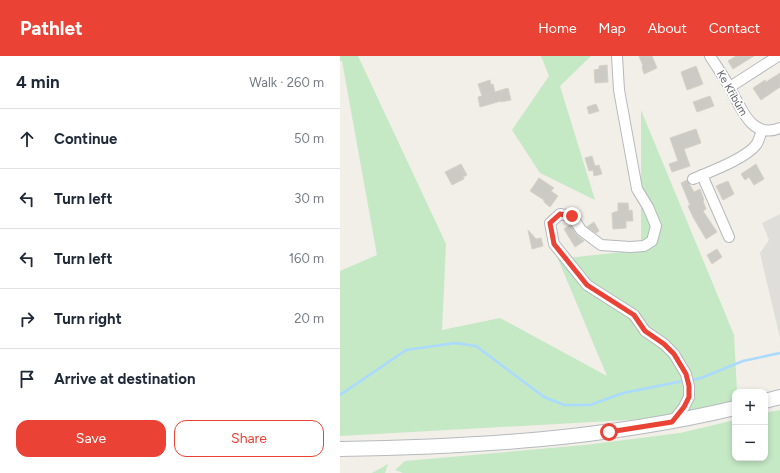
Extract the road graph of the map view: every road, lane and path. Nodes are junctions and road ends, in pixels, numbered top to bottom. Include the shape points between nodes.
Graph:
1 (616, 56) edge
2 (710, 56) edge
3 (778, 56) edge
4 (730, 87) junction
5 (780, 128) edge
6 (762, 130) junction
7 (729, 237) dead end
8 (780, 397) edge
9 (768, 399) edge
10 (732, 409) edge
11 (672, 422) junction
12 (340, 450) edge

1 - 11 street via 619,90 637,189 656,226 652,240 644,246 601,245 581,230 572,216 560,214 550,223 554,244 587,285 634,315 645,331 674,354 686,374 689,397
2 - 4 street, Ke Křibům
3 - 4 street
4 - 6 street, Ke Křibům via 745,117
5 - 6 street
6 - 7 street via 758,144 752,149 697,177
8 - 9 main road
10 - 11 main road
11 - 12 main road via 609,432 529,440

